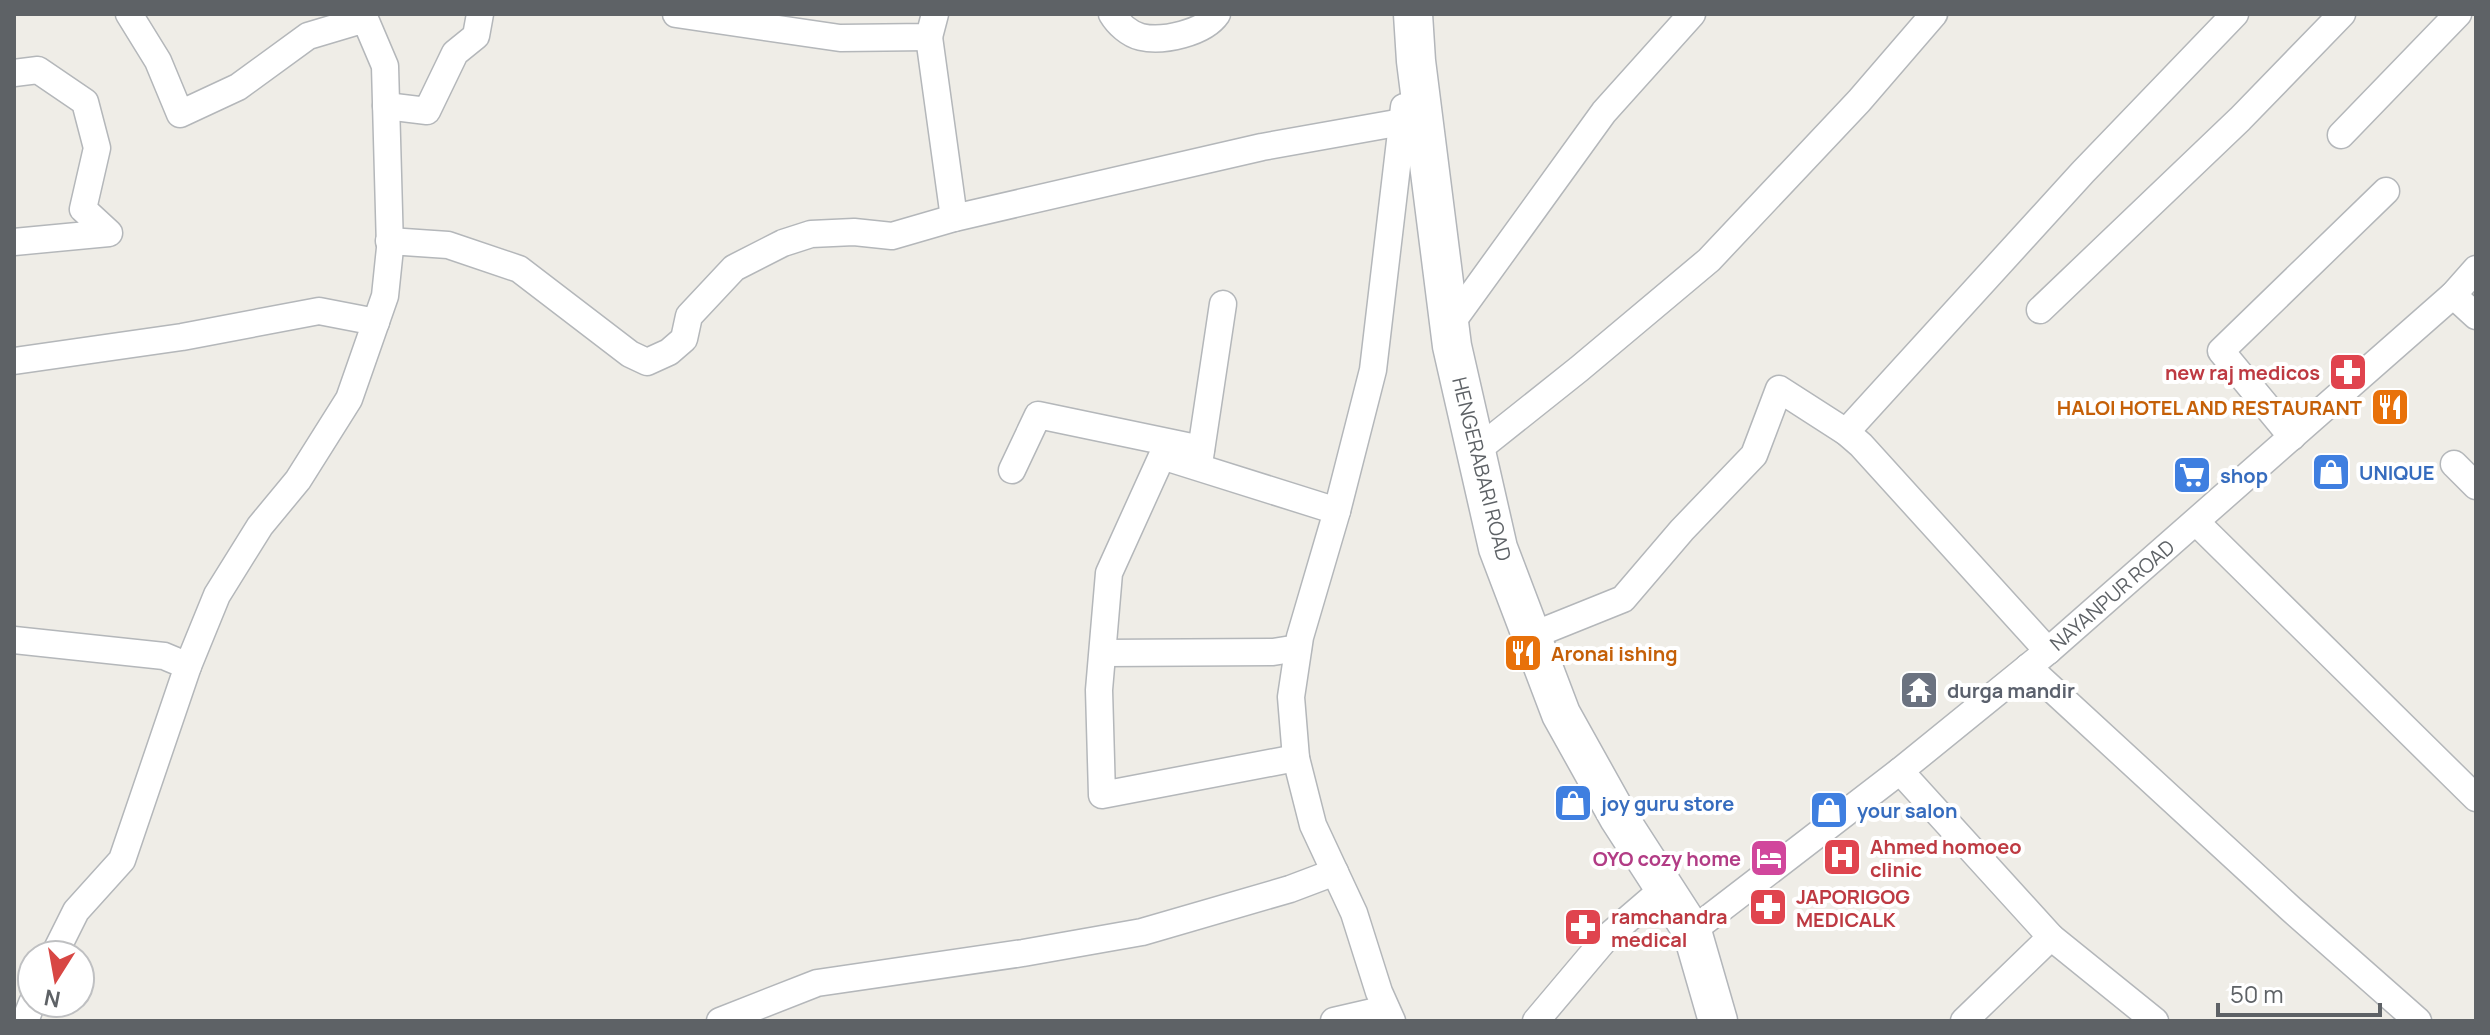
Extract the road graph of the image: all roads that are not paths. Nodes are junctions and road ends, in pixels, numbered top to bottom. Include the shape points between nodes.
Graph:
1 (129, 14) edge
2 (480, 14) edge
3 (676, 14) edge
4 (1112, 14) edge
5 (1217, 14) edge
6 (1413, 14) edge
7 (1692, 14) edge
8 (1934, 14) edge
9 (2235, 14) edge
10 (2342, 14) edge
11 (2458, 14) edge
12 (774, 21) edge
13 (307, 25) edge
14 (932, 26) edge
15 (1416, 61) junction
16 (14, 73) edge
17 (386, 106) junction
18 (1402, 122) junction
19 (2341, 135) dead end
20 (2386, 191) dead end
21 (954, 218) junction
22 (389, 241) junction
23 (14, 242) edge
24 (2476, 269) edge
25 (2453, 295) junction
26 (1223, 304) dead end
27 (2040, 310) dead end
28 (2476, 316) edge
29 (376, 322) junction
30 (1450, 325) junction
31 (14, 361) edge
32 (1846, 432) junction
33 (2292, 437) junction
34 (1476, 451) junction
35 (1200, 458) junction
36 (2454, 464) dead end
37 (1012, 470) dead end
38 (2476, 486) edge
39 (1337, 511) junction
40 (2196, 522) junction
41 (1531, 636) junction
42 (14, 640) edge
43 (1298, 648) junction
44 (1103, 653) junction
45 (2038, 659) junction
46 (188, 666) junction
47 (1296, 758) junction
48 (1900, 771) junction
49 (2476, 798) edge
50 (1335, 872) junction
51 (1663, 889) junction
52 (1692, 931) junction
53 (2051, 937) junction
54 (62, 939) edge
55 (1389, 1015) edge
56 (720, 1021) edge
57 (1334, 1021) edge
58 (1536, 1021) edge
59 (1718, 1021) edge
60 (1964, 1021) edge
61 (2155, 1021) edge
62 (2418, 1021) edge

1 - 13 street via 158,61 180,114 238,87
2 - 17 street via 476,36 455,53 427,111
3 - 12 street
4 - 5 street via 1118,25 1141,37 1189,35
6 - 15 main road, HENGERABARI ROAD
7 - 30 street via 1604,112
8 - 34 street via 1709,260
9 - 32 street
10 - 27 street
11 - 19 street
12 - 14 street via 840,38
13 - 17 street via 365,19 385,66
14 - 21 street
15 - 18 street
15 - 30 main road, HENGERABARI ROAD
16 - 23 street via 38,70 85,102 97,148 83,209 109,233
17 - 22 street
18 - 21 street via 1262,147
18 - 39 street via 1373,370
20 - 33 street via 2221,351
21 - 22 street via 892,236 811,234 783,243 734,268 689,316 684,339 647,362 519,269 448,245
22 - 29 street via 385,296
24 - 25 street, NAYANPUR ROAD
25 - 28 street
25 - 33 street, NAYANPUR ROAD
26 - 35 street
29 - 31 street via 319,311
29 - 46 street via 349,399 217,595
30 - 34 main road, HENGERABARI ROAD
32 - 41 street via 1779,389 1754,455 1623,599
32 - 45 street
33 - 40 street, NAYANPUR ROAD
34 - 41 main road, HENGERABARI ROAD via 1498,548
35 - 37 street via 1038,415
35 - 39 street
35 - 44 street via 1162,456 1109,573
36 - 38 street
39 - 43 street
40 - 45 street, NAYANPUR ROAD
40 - 49 street
41 - 51 main road, HENGERABARI ROAD via 1561,714
42 - 46 street via 164,656
43 - 44 street
43 - 47 street via 1291,697
44 - 47 street via 1102,795
45 - 48 street, NAYANPUR ROAD
45 - 62 street via 2291,909
46 - 54 street via 122,860 76,911
47 - 50 street via 1313,825
48 - 52 street, NAYANPUR ROAD
48 - 53 street
50 - 55 street
50 - 56 street via 1142,932 817,983
51 - 52 main road, HENGERABARI ROAD
51 - 58 street via 1606,938
52 - 59 main road, HENGERABARI ROAD
53 - 60 street
53 - 61 street
55 - 57 street

